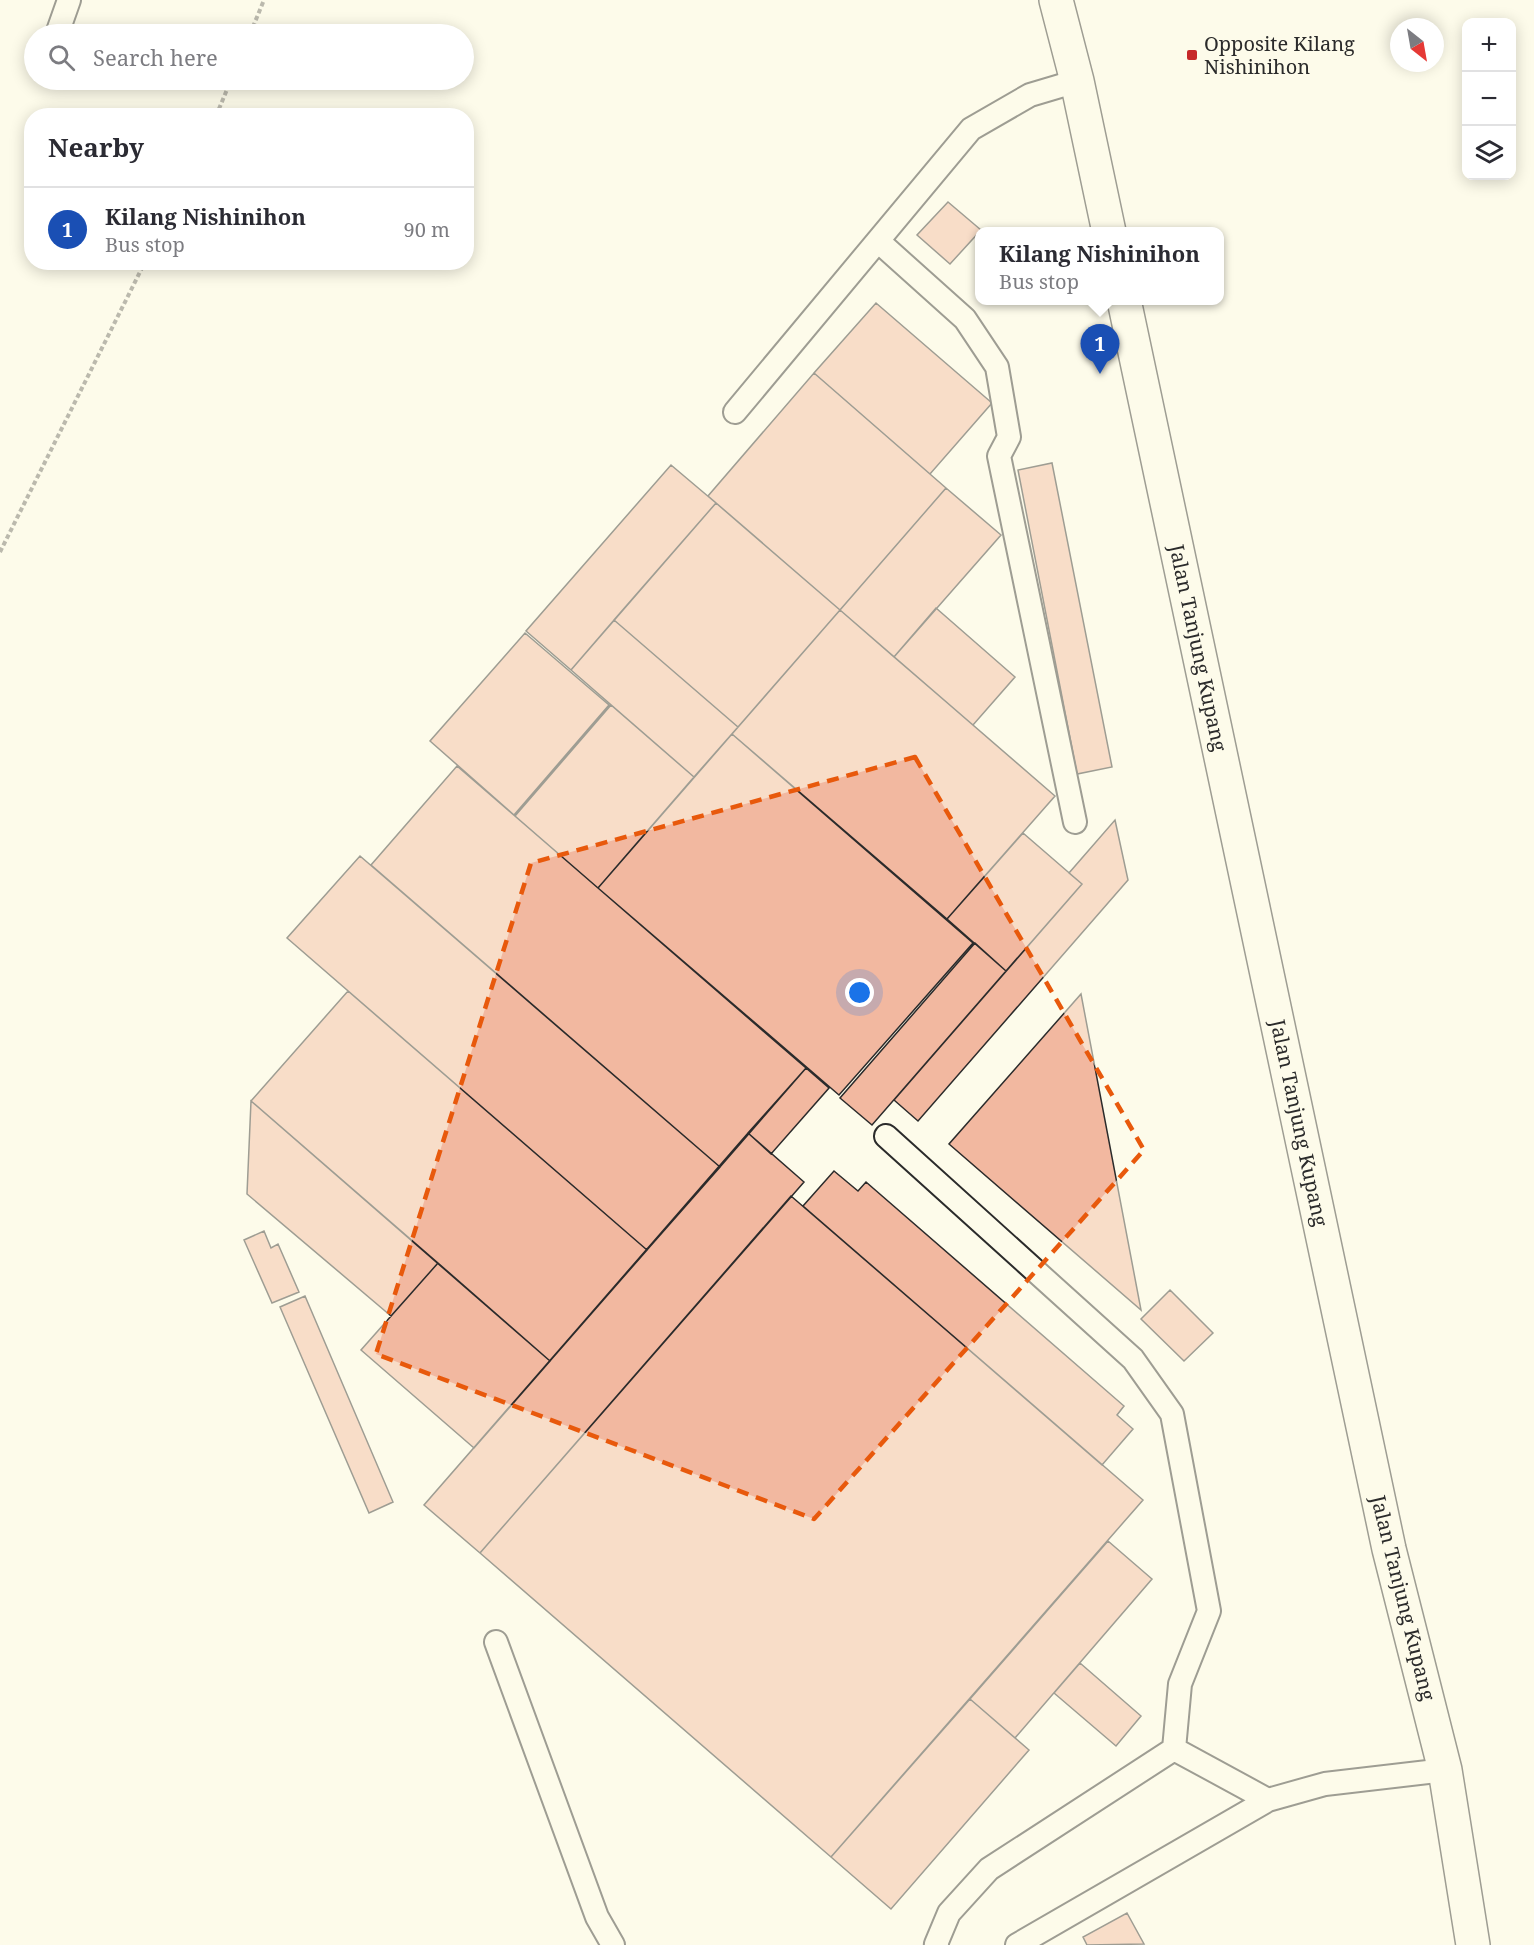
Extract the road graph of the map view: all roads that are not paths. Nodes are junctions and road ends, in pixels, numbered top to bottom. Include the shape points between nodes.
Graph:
1 (69, 0) edge
2 (1056, 0) edge
3 (61, 24) edge
4 (1077, 81) junction
5 (1108, 227) edge
6 (878, 241) junction
7 (1125, 305) edge
8 (735, 412) dead end
9 (1075, 822) dead end
10 (886, 1136) dead end
11 (496, 1642) dead end
12 (1174, 1749) junction
13 (1445, 1770) junction
14 (1268, 1800) junction
15 (613, 1945) edge
16 (937, 1945) edge
17 (1017, 1945) edge
18 (1473, 1945) edge

1 - 3 lane
2 - 4 main road
4 - 5 main road
4 - 6 lane via 1030,95 971,129
6 - 8 lane
6 - 9 lane via 965,319 997,367 1009,437 999,456
7 - 13 main road, Jalan Tanjung Kupang via 1389,1549
10 - 12 lane via 1133,1359 1172,1414 1209,1611 1180,1684
11 - 15 lane via 597,1917
12 - 14 lane
12 - 16 lane via 989,1869 949,1914
13 - 14 lane via 1325,1784
13 - 18 main road, Jalan Tanjung Kupang
14 - 17 lane

